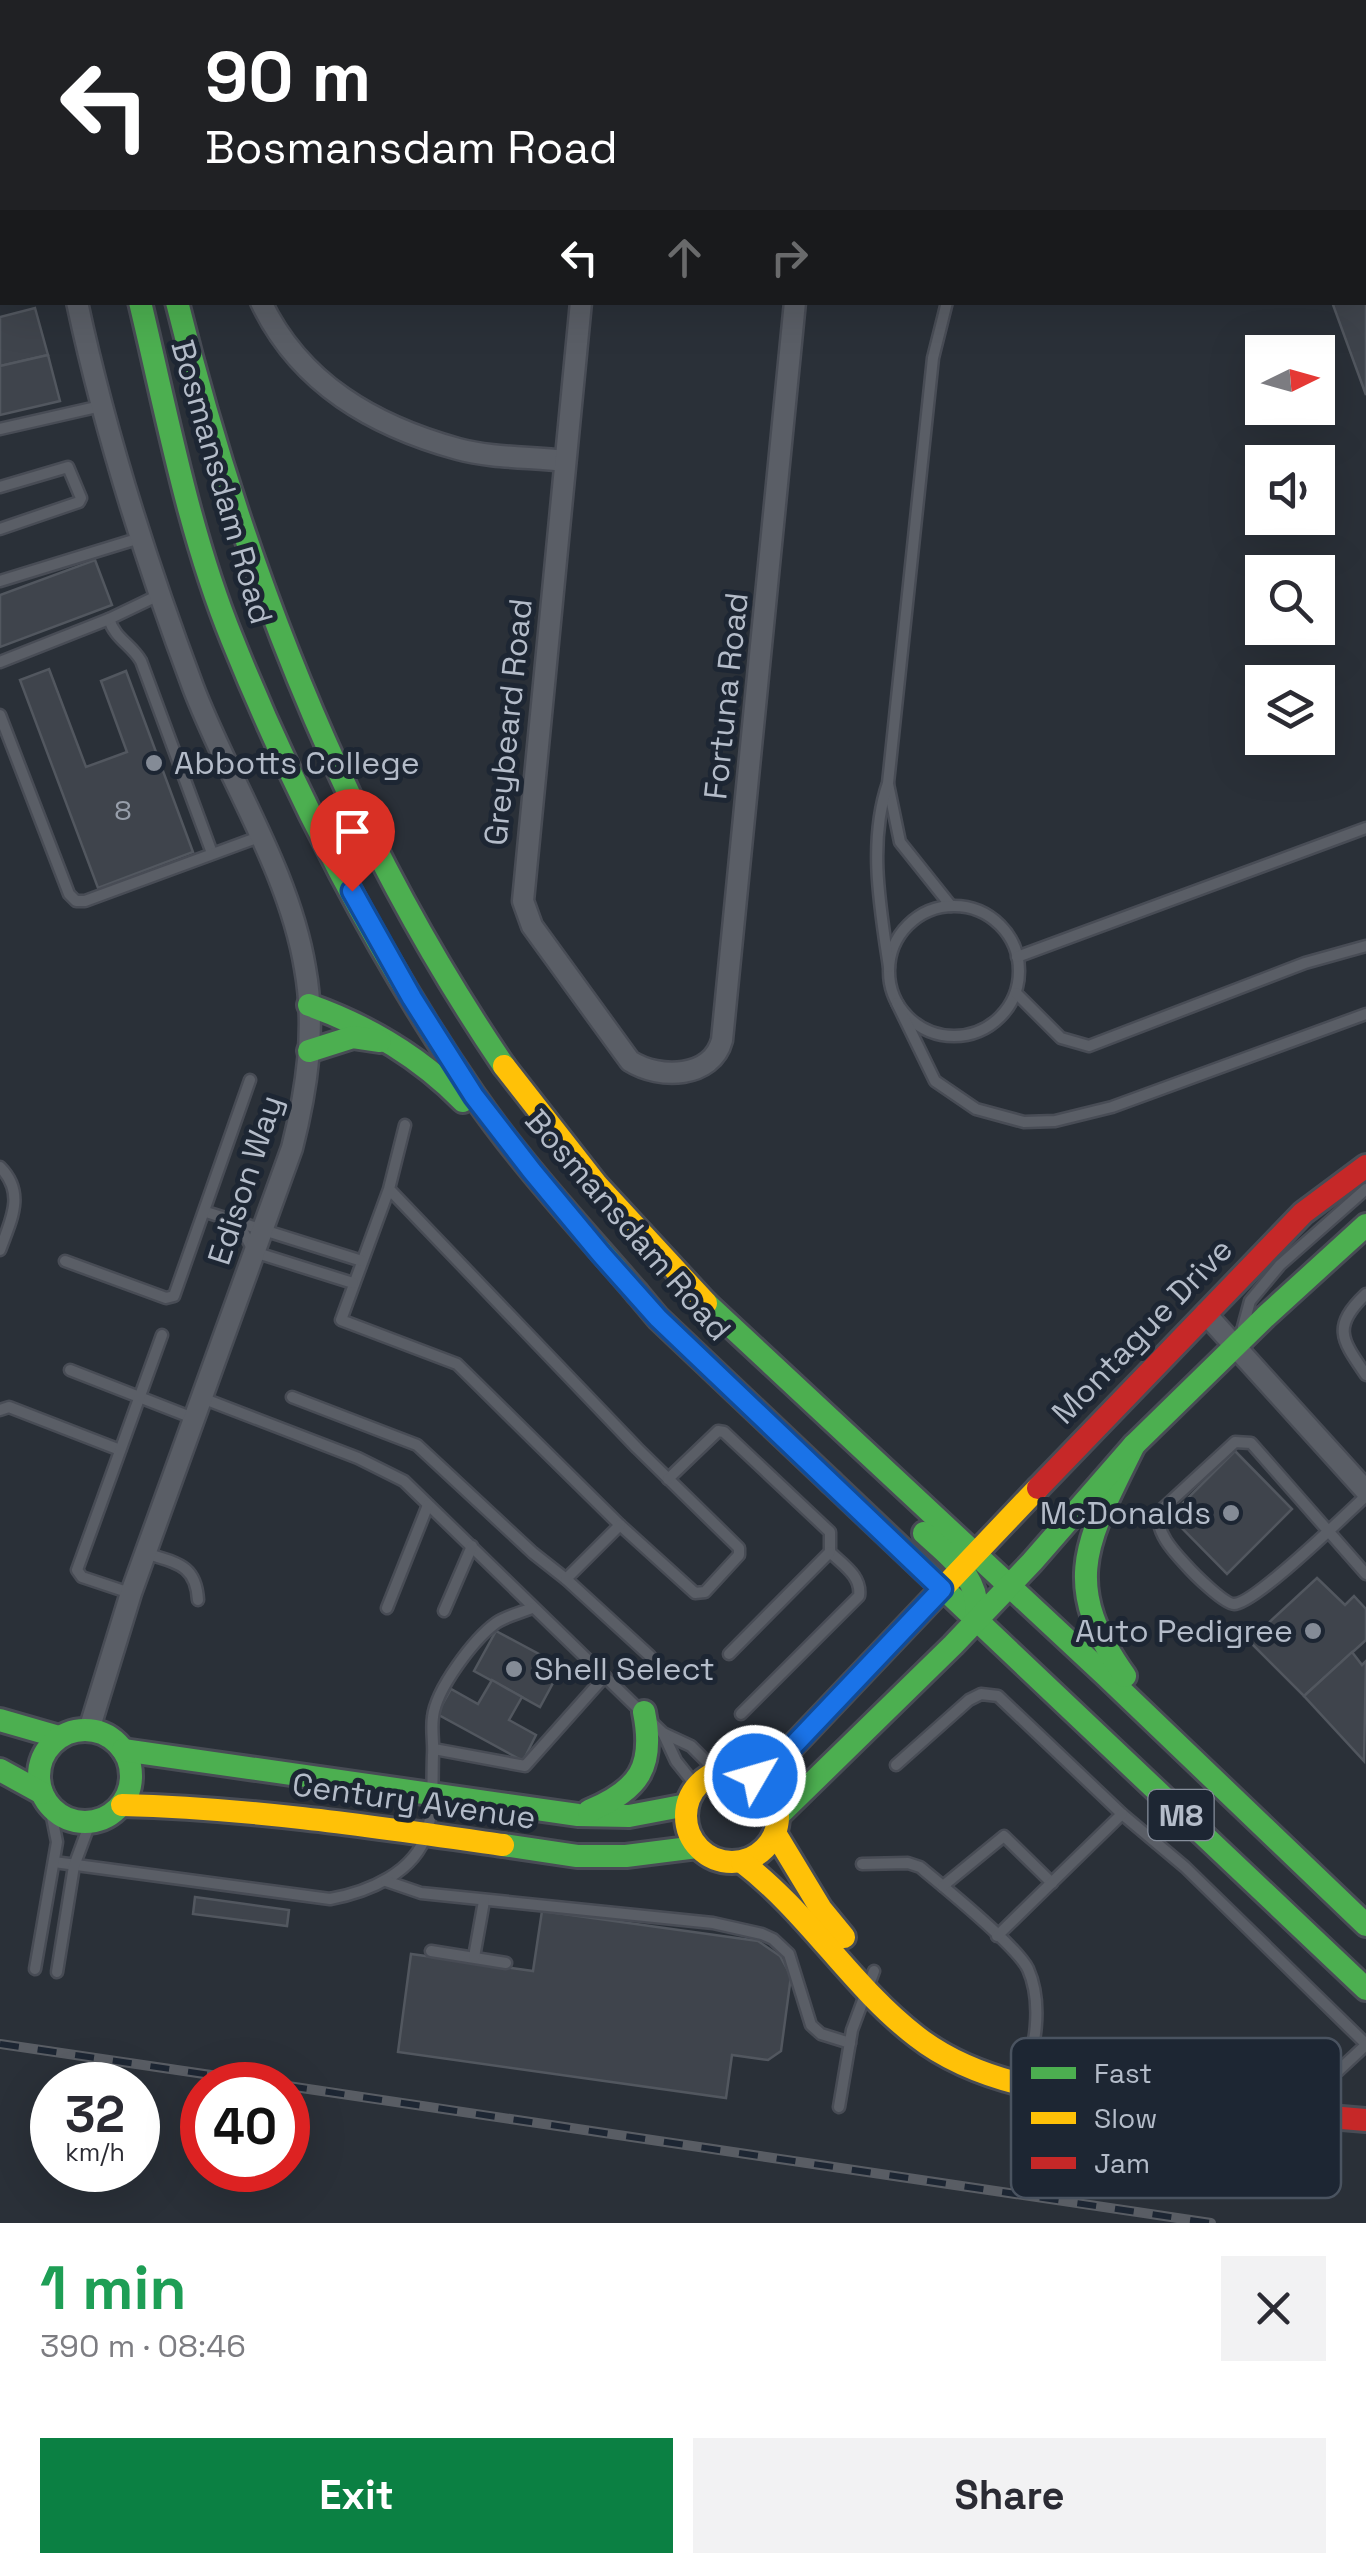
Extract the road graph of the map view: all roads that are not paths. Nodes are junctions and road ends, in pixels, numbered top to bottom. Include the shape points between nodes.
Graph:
1 (78, 305) edge
2 (141, 305) edge
3 (178, 305) edge
4 (263, 305) edge
5 (581, 305) edge
6 (795, 305) edge
7 (945, 305) edge
8 (104, 405) junction
9 (0, 429) edge
10 (565, 461) junction
11 (0, 486) edge
12 (0, 529) edge
13 (140, 538) junction
14 (0, 581) edge
15 (159, 595) junction
16 (110, 619) junction
17 (0, 662) edge
18 (0, 714) edge
19 (888, 782) junction
20 (1366, 828) edge
21 (259, 837) junction
22 (212, 853) junction
23 (951, 906) junction
24 (1366, 946) edge
25 (1017, 957) junction
26 (889, 967) junction
27 (1016, 993) junction
28 (897, 1003) junction
29 (309, 1005) junction
30 (1366, 1014) edge
31 (402, 1049) junction
32 (309, 1051) junction
33 (683, 1072) joint
34 (250, 1080) dead end
35 (405, 1126) dead end
36 (1366, 1166) edge
37 (0, 1167) edge
38 (532, 1171) junction
39 (390, 1189) junction
40 (1366, 1189) edge
41 (206, 1212) junction
42 (1366, 1225) edge
43 (240, 1226) junction
44 (263, 1229) junction
45 (0, 1250) edge
46 (254, 1252) junction
47 (65, 1260) dead end
48 (362, 1262) junction
49 (353, 1283) junction
50 (1366, 1294) edge
51 (1205, 1313) junction
52 (162, 1336) dead end
53 (1238, 1348) junction
54 (70, 1370) dead end
55 (1366, 1375) edge
56 (139, 1397) junction
57 (292, 1397) dead end
58 (202, 1398) junction
59 (0, 1410) edge
60 (194, 1418) junction
61 (1134, 1445) junction
62 (120, 1450) junction
63 (668, 1478) junction
64 (1366, 1494) edge
65 (428, 1505) junction
66 (620, 1525) junction
67 (1328, 1530) junction
68 (472, 1546) junction
69 (830, 1552) junction
70 (146, 1553) junction
71 (968, 1561) junction
72 (1366, 1574) edge
73 (566, 1579) junction
74 (1009, 1586) junction
75 (942, 1589) junction
76 (131, 1593) junction
77 (198, 1600) dead end
78 (387, 1608) dead end
79 (532, 1608) junction
80 (444, 1611) dead end
81 (975, 1621) junction
82 (729, 1654) dead end
83 (650, 1656) dead end
84 (606, 1676) junction
85 (644, 1712) junction
86 (741, 1714) dead end
87 (0, 1720) edge
88 (89, 1730) junction
89 (663, 1733) junction
90 (60, 1737) junction
91 (434, 1749) junction
92 (123, 1750) junction
93 (896, 1764) dead end
94 (0, 1770) edge
95 (1208, 1771) junction
96 (717, 1772) junction
97 (756, 1777) junction
98 (431, 1794) junction
99 (692, 1796) junction
100 (46, 1800) junction
101 (122, 1804) junction
102 (1122, 1814) junction
103 (578, 1816) junction
104 (90, 1823) junction
105 (776, 1824) junction
106 (427, 1832) junction
107 (697, 1847) junction
108 (54, 1862) junction
109 (742, 1862) junction
110 (862, 1864) dead end
111 (74, 1866) junction
112 (386, 1881) junction
113 (1052, 1882) junction
114 (943, 1886) junction
115 (484, 1901) junction
116 (1366, 1925) edge
117 (997, 1936) junction
118 (431, 1951) dead end
119 (474, 1957) junction
120 (506, 1964) dead end
121 (36, 1969) dead end
122 (57, 1972) dead end
123 (871, 1980) junction
124 (1366, 1989) edge
125 (1036, 2038) edge
126 (850, 2042) junction
127 (1366, 2044) edge
128 (1341, 2068) edge
129 (1011, 2080) edge
130 (839, 2107) dead end
131 (1341, 2118) edge
132 (1366, 2120) edge

1 - 8 street, Edison Way
2 - 38 main road, Bosmansdam Road / M8 via 186,496 232,637 277,742 412,998
3 - 71 main road, Bosmansdam Road / M8 via 225,489 273,624 357,815 458,996 506,1069 634,1227
4 - 10 street via 306,366 342,401 461,450
5 - 10 street, Greybeard Road
6 - 33 street, Fortuna Road via 722,1040 702,1070
7 - 19 lane
8 - 9 lane
8 - 13 street, Edison Way
10 - 33 street, Greybeard Road via 523,902 532,926 630,1061
11 - 12 lane via 68,467 81,498
13 - 14 lane
13 - 15 street, Edison Way
15 - 16 lane
15 - 21 street, Edison Way via 211,735
16 - 17 lane
16 - 22 lane via 116,636 141,661
18 - 22 lane via 76,901
19 - 23 lane via 900,842
19 - 26 lane via 878,846
20 - 25 lane
21 - 22 lane
21 - 29 street, Edison Way via 298,935
23 - 25 lane via 988,915 1003,927
23 - 26 lane via 932,910 902,932
24 - 27 lane via 1089,1046 1061,1038
25 - 27 lane
26 - 28 lane
27 - 28 lane via 990,1026 959,1036 928,1032
28 - 30 lane via 935,1081 976,1110 1024,1122 1112,1108
29 - 31 main road
29 - 32 street, Edison Way
31 - 32 main road via 356,1036
31 - 38 main road via 454,1090
32 - 44 street, Edison Way via 297,1130
34 - 41 lane
35 - 39 lane
36 - 51 main road, Montague Drive via 1303,1213
37 - 45 lane via 14,1185 16,1206
38 - 75 main road, Bosmansdam Road / M8 via 658,1318
39 - 48 lane
39 - 63 lane
40 - 53 lane via 1250,1300
41 - 43 lane
41 - 47 lane via 172,1298
42 - 53 main road
43 - 44 lane
43 - 46 lane
44 - 46 street, Edison Way
44 - 48 lane
46 - 49 lane
46 - 58 street, Edison Way
48 - 49 lane
49 - 66 lane via 342,1322 457,1364
50 - 55 lane via 1342,1332
51 - 53 street
51 - 71 main road, Montague Drive
52 - 56 lane
53 - 61 main road
53 - 64 street
54 - 56 lane
56 - 60 lane
56 - 62 lane
57 - 73 lane via 417,1445
58 - 60 street, Edison Way
58 - 65 lane via 384,1470
59 - 62 lane via 9,1407
60 - 70 street, Edison Way
61 - 74 main road
61 - 95 main road via 1090,1544 1087,1612 1115,1664
62 - 76 lane via 77,1572
63 - 66 lane via 740,1550 705,1592 695,1593
63 - 69 lane via 723,1431 830,1532
64 - 67 lane
65 - 68 lane
65 - 78 lane
66 - 73 lane
67 - 67 lane via 1247,1441 1235,1442 1157,1520 1186,1566 1232,1604 1251,1597
67 - 72 lane
68 - 79 lane
68 - 80 lane
69 - 82 lane
69 - 86 lane via 857,1578 859,1596
70 - 76 street, Edison Way
70 - 77 lane via 190,1572
71 - 74 main road, Bosmansdam Road / M8
71 - 75 main road, Montague Drive
71 - 81 main road via 979,1594
73 - 83 lane
74 - 81 main road
74 - 95 main road, Bosmansdam Road / M8
75 - 81 main road, Bosmansdam Road / M8
75 - 97 main road
76 - 88 street, Edison Way
79 - 84 lane
79 - 91 lane via 481,1636 449,1679 434,1708
81 - 105 main road
81 - 124 main road, Bosmansdam Road / M8
84 - 85 lane
84 - 91 lane via 526,1766
85 - 89 lane
85 - 103 main road via 648,1745 636,1782 618,1799
87 - 90 main road
88 - 90 main road
88 - 92 main road
89 - 96 lane via 686,1743
89 - 99 lane
90 - 100 main road via 39,1768
91 - 98 lane
92 - 98 main road, Century Avenue
92 - 101 main road via 131,1783
93 - 102 lane via 969,1700 990,1694
94 - 100 main road
95 - 116 main road, Bosmansdam Road / M8
96 - 97 main road
96 - 99 main road
97 - 105 main road via 770,1790
98 - 103 main road, Century Avenue
98 - 106 lane
99 - 103 main road, Century Avenue via 630,1816
99 - 107 main road via 686,1827
100 - 104 main road via 62,1816
100 - 108 lane via 57,1842
101 - 104 main road
101 - 106 main road, Century Avenue
102 - 113 lane
102 - 127 lane via 1185,1866
104 - 111 lane
105 - 109 main road via 762,1852
105 - 123 main road via 821,1909
106 - 107 main road, Century Avenue via 596,1857
106 - 112 lane
107 - 109 main road via 718,1861
108 - 111 lane
108 - 121 lane
109 - 123 main road
110 - 114 lane via 913,1864
111 - 112 lane via 330,1898
111 - 122 lane
112 - 115 lane
113 - 114 lane via 1004,1836
113 - 117 lane
114 - 117 lane
115 - 119 lane
115 - 126 lane via 713,1923 762,1934 788,1954 811,2025
117 - 125 lane via 1025,1964
118 - 119 lane
119 - 120 lane
123 - 126 lane
123 - 129 main road via 927,2044
126 - 130 lane
127 - 128 lane
131 - 132 main road

